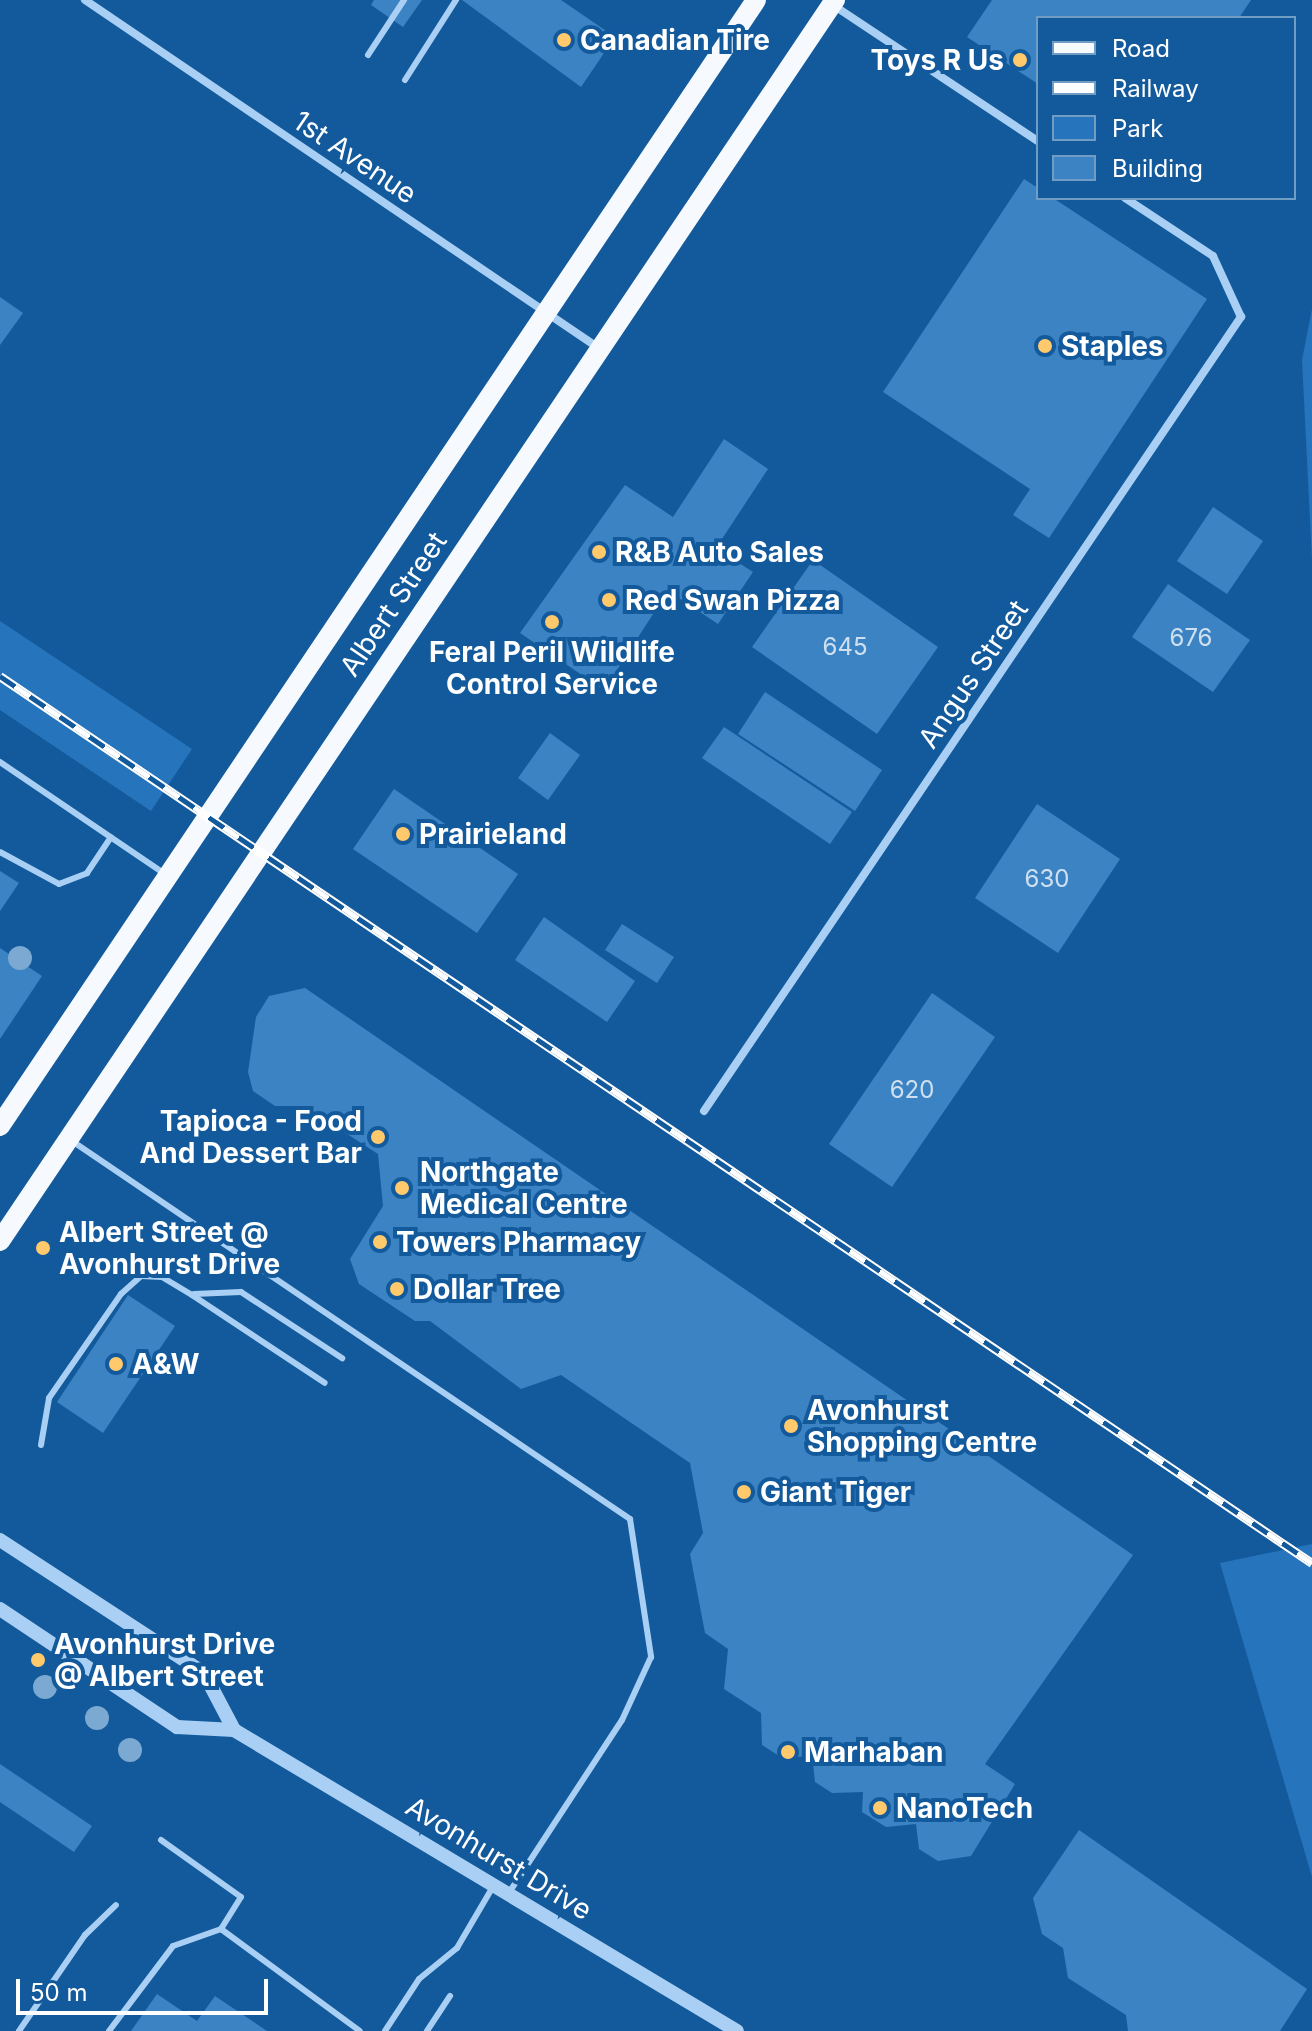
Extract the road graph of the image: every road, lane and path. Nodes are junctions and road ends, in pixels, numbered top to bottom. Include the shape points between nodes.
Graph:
1 (85, 0) edge
2 (404, 0) edge
3 (456, 0) edge
4 (756, 0) edge
5 (831, 1) edge
6 (368, 55) dead end
7 (405, 80) dead end
8 (1036, 140) edge
9 (1128, 200) edge
10 (546, 313) junction
11 (601, 350) junction
12 (0, 762) edge
13 (111, 837) junction
14 (0, 852) edge
15 (168, 876) junction
16 (704, 1111) dead end
17 (0, 1126) edge
18 (69, 1139) junction
19 (0, 1241) edge
20 (192, 1295) junction
21 (342, 1358) dead end
22 (325, 1383) dead end
23 (41, 1445) dead end
24 (0, 1540) edge
25 (0, 1609) edge
26 (234, 1730) junction
27 (161, 1840) dead end
28 (494, 1885) junction
29 (508, 1894) junction
30 (116, 1905) dead end
31 (221, 1929) junction
32 (450, 1996) dead end
33 (713, 2025) edge
34 (19, 2031) edge
35 (109, 2031) edge
36 (360, 2031) edge
37 (385, 2031) edge
38 (427, 2031) edge
39 (737, 2031) edge

1 - 10 street, 1st Avenue
2 - 6 lane
3 - 7 lane
4 - 10 main road, Albert Street
5 - 8 street
5 - 11 main road, Albert Street
9 - 16 street, Angus Street via 1213,256 1241,317
10 - 11 street, 1st Avenue
10 - 15 main road, Albert Street
11 - 18 main road, Albert Street
12 - 13 lane
13 - 14 lane via 87,873 59,884
13 - 15 lane
15 - 17 main road, Albert Street
18 - 19 main road, Albert Street
18 - 29 lane via 630,1519 651,1657 622,1720
20 - 21 lane via 241,1292
20 - 22 lane
20 - 23 lane via 162,1277 141,1276 121,1294 49,1398
24 - 26 street via 204,1673
25 - 26 street, Avonhurst Drive via 177,1727
26 - 28 street, Avonhurst Drive
27 - 31 lane via 241,1897
28 - 29 street, Avonhurst Drive
28 - 37 lane via 457,1948 419,1979
29 - 33 street, Avonhurst Drive
30 - 34 lane via 85,1935
31 - 35 lane via 173,1946
31 - 36 lane
32 - 38 lane
33 - 39 street, Avonhurst Drive

